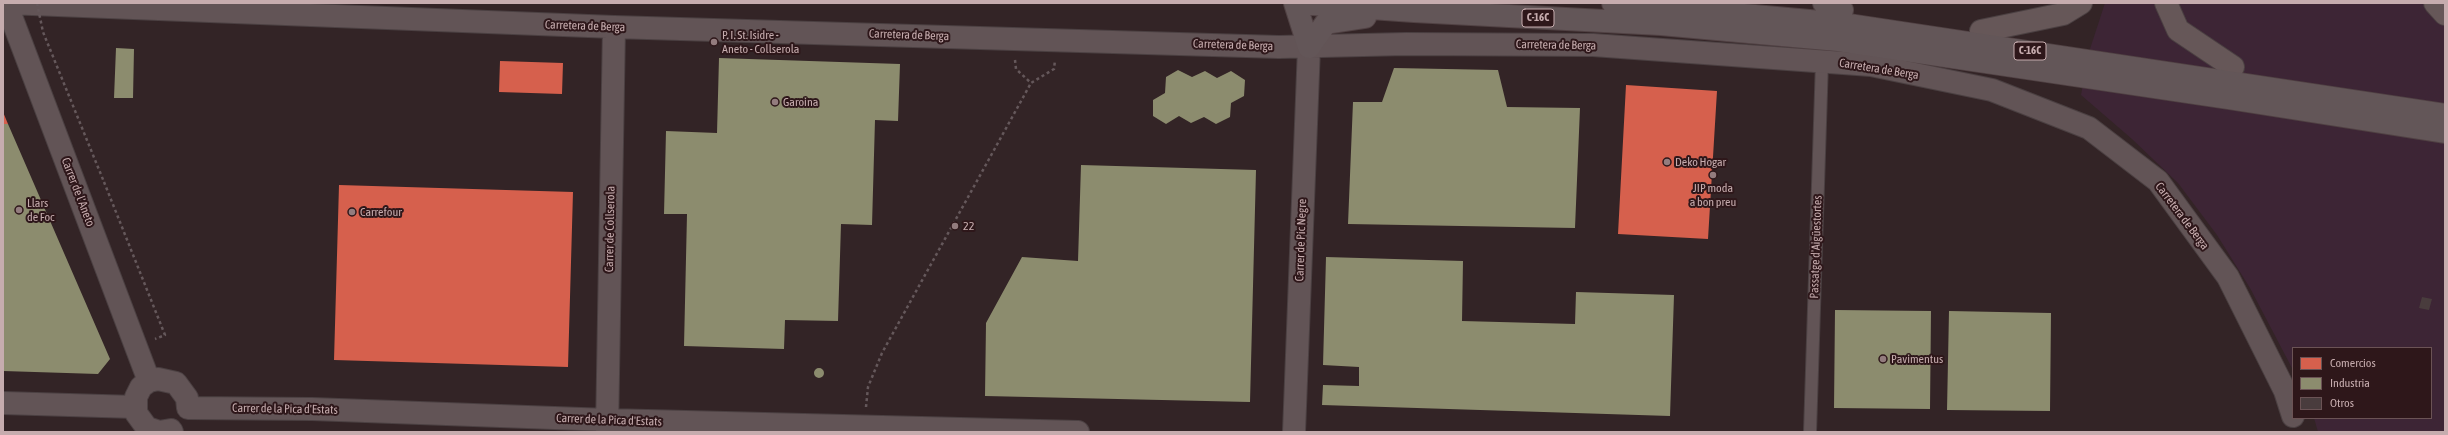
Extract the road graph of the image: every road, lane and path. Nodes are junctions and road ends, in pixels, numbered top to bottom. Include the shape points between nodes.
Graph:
1 (7, 3) edge
2 (37, 3) edge
3 (1295, 3) edge
4 (1299, 3) edge
5 (1613, 3) edge
6 (1758, 3) edge
7 (2081, 3) edge
8 (2166, 3) edge
9 (2435, 3) edge
10 (1833, 7) edge
11 (1414, 11) junction
12 (2445, 14) edge
13 (614, 27) junction
14 (1981, 31) junction
15 (1014, 38) junction
16 (1058, 40) junction
17 (1309, 47) junction
18 (1822, 61) junction
19 (2233, 67) junction
20 (1031, 83) junction
21 (2445, 101) edge
22 (2445, 115) edge
23 (2445, 132) edge
24 (136, 346) junction
25 (149, 381) junction
26 (3, 403) edge
27 (135, 407) junction
28 (2292, 414) edge
29 (2294, 419) edge
30 (608, 426) edge
31 (866, 426) junction
32 (171, 431) edge
33 (1078, 432) edge
34 (1294, 432) edge
35 (1810, 432) edge
36 (2298, 432) edge

1 - 13 street, Carretera de Berga
1 - 24 street, Carrer de l'Aneto
2 - 24 path, bridge via 43,32 165,335
3 - 17 main road
4 - 11 main road, C-16C
5 - 22 main road, C-16C via 1842,24
6 - 10 main road
7 - 14 main road via 2063,14
8 - 19 main road via 2178,30
9 - 12 main road
10 - 14 main road
11 - 17 main road via 1326,23
11 - 23 main road, C-16C via 1661,24 1838,40
13 - 15 street, Carretera de Berga
13 - 30 street, Carrer de Collserola
14 - 19 main road
15 - 16 street, Carretera de Berga
15 - 20 path via 1016,70
16 - 17 street, Carretera de Berga
16 - 20 path via 1054,69
17 - 18 street, Carretera de Berga via 1406,44 1593,45
17 - 34 street, Carrer de Pic Negre
18 - 28 street, Carretera de Berga via 1871,65 1992,90 2089,128 2158,181 2228,277 2284,391
18 - 35 lane, Passatge d'Aigüestortes
19 - 21 main road
20 - 31 path via 882,353 868,386
24 - 25 street, Carrer de l'Aneto
25 - 27 street via 138,392
25 - 30 street, Carrer de la Pica d'Estats via 158,378 176,383 187,398 188,408 312,409
26 - 27 street
27 - 32 street via 138,419 147,428 159,432
29 - 36 street, Carretera de Berga
30 - 31 street, Carrer de la Pica d'Estats
31 - 33 street, Carrer de la Pica d'Estats

